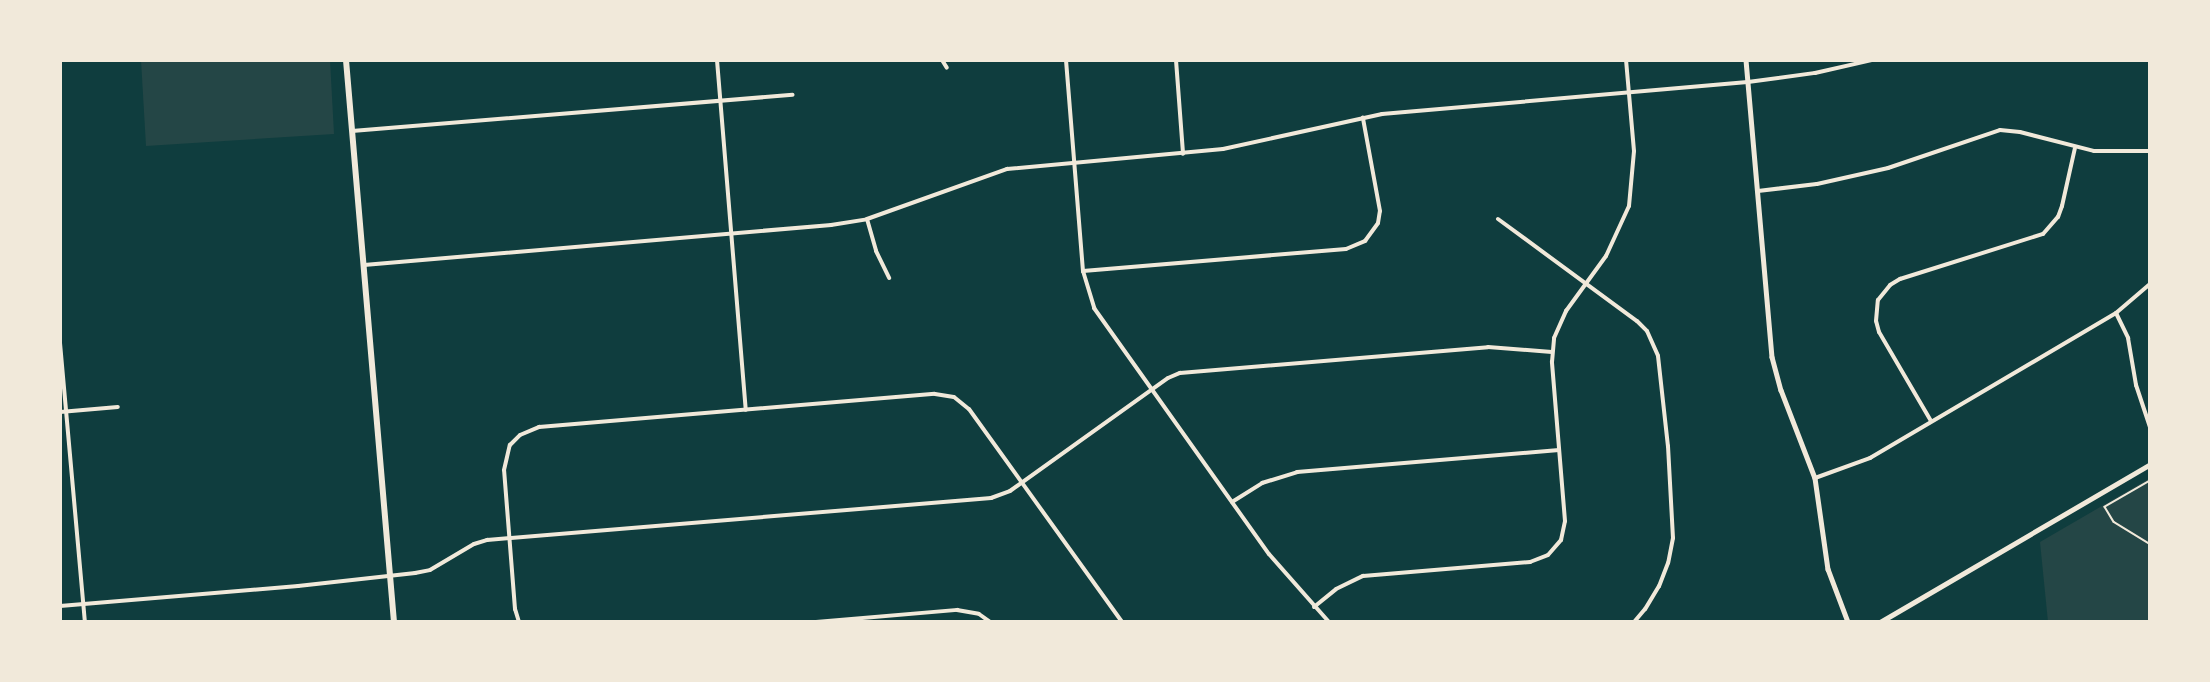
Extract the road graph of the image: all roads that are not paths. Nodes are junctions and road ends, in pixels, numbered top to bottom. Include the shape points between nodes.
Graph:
1 (346, 60) edge
2 (717, 60) edge
3 (942, 60) edge
4 (1066, 60) edge
5 (1176, 60) edge
6 (1626, 60) edge
7 (1746, 60) edge
8 (1869, 60) edge
9 (947, 68) dead end
10 (1748, 82) junction
11 (1629, 93) junction
12 (793, 95) dead end
13 (720, 100) junction
14 (1363, 118) junction
15 (352, 131) junction
16 (2075, 148) junction
17 (2150, 151) edge
18 (1183, 154) junction
19 (1074, 163) junction
20 (1758, 191) junction
21 (867, 219) junction
22 (1498, 219) dead end
23 (730, 235) junction
24 (364, 265) junction
25 (1083, 271) junction
26 (889, 278) dead end
27 (1586, 283) junction
28 (2150, 284) edge
29 (2116, 314) junction
30 (60, 343) edge
31 (1552, 352) junction
32 (1152, 390) junction
33 (118, 407) dead end
34 (746, 410) junction
35 (60, 412) edge
36 (66, 412) junction
37 (1931, 421) junction
38 (2150, 427) edge
39 (1559, 450) junction
40 (2150, 464) edge
41 (1815, 478) junction
42 (1022, 482) junction
43 (1232, 502) junction
44 (510, 539) junction
45 (390, 576) junction
46 (83, 603) junction
47 (60, 606) edge
48 (1314, 607) junction
49 (85, 622) edge
50 (394, 622) edge
51 (519, 622) edge
52 (816, 622) edge
53 (990, 622) edge
54 (1122, 622) edge
55 (1329, 622) edge
56 (1634, 622) edge
57 (1848, 622) edge
58 (1880, 622) edge

1 - 15 main road
2 - 13 street
3 - 9 street
4 - 19 street
5 - 18 street
6 - 11 street
7 - 10 street
8 - 10 street via 1815,73
10 - 11 street
10 - 20 street
11 - 14 street via 1405,111
11 - 27 street via 1634,151 1629,206 1606,256
12 - 13 street
13 - 15 street
13 - 23 street
14 - 18 street via 1248,145
14 - 25 street via 1380,211 1378,223 1365,241 1346,249
15 - 24 main road
16 - 17 street via 2113,153
16 - 20 street via 2000,130 1888,168 1817,184
16 - 37 street via 2062,206 2043,234 1900,279 1878,300 1879,332
18 - 19 street
19 - 21 street via 1000,170
19 - 25 street
20 - 41 street via 1772,357
21 - 23 street
21 - 26 street
22 - 27 street
23 - 24 street
23 - 34 street
24 - 45 main road
25 - 32 street via 1094,308
27 - 31 street via 1558,324
27 - 56 street via 1647,331 1661,370 1673,538 1659,586
28 - 29 street
29 - 37 street
29 - 38 street via 2128,338 2139,399
30 - 36 street
31 - 32 street via 1478,348 1190,371 1174,375
31 - 39 street
32 - 42 street
32 - 43 street
33 - 36 street
34 - 42 street via 935,393 954,397 969,409
34 - 44 street via 539,427 520,435 510,445 504,463
35 - 36 street
36 - 46 street
37 - 41 street via 1870,458
39 - 43 street via 1297,472 1262,483
39 - 48 street via 1565,521 1561,540 1548,555 1530,562 1363,576 1336,589
40 - 58 main road
41 - 57 street via 1828,569
42 - 44 street via 991,498
42 - 54 street
43 - 48 street
44 - 45 street via 474,544 430,570
44 - 51 street
45 - 46 street
45 - 50 main road
46 - 47 street
46 - 49 street
48 - 55 street
52 - 53 street via 957,610 979,614

